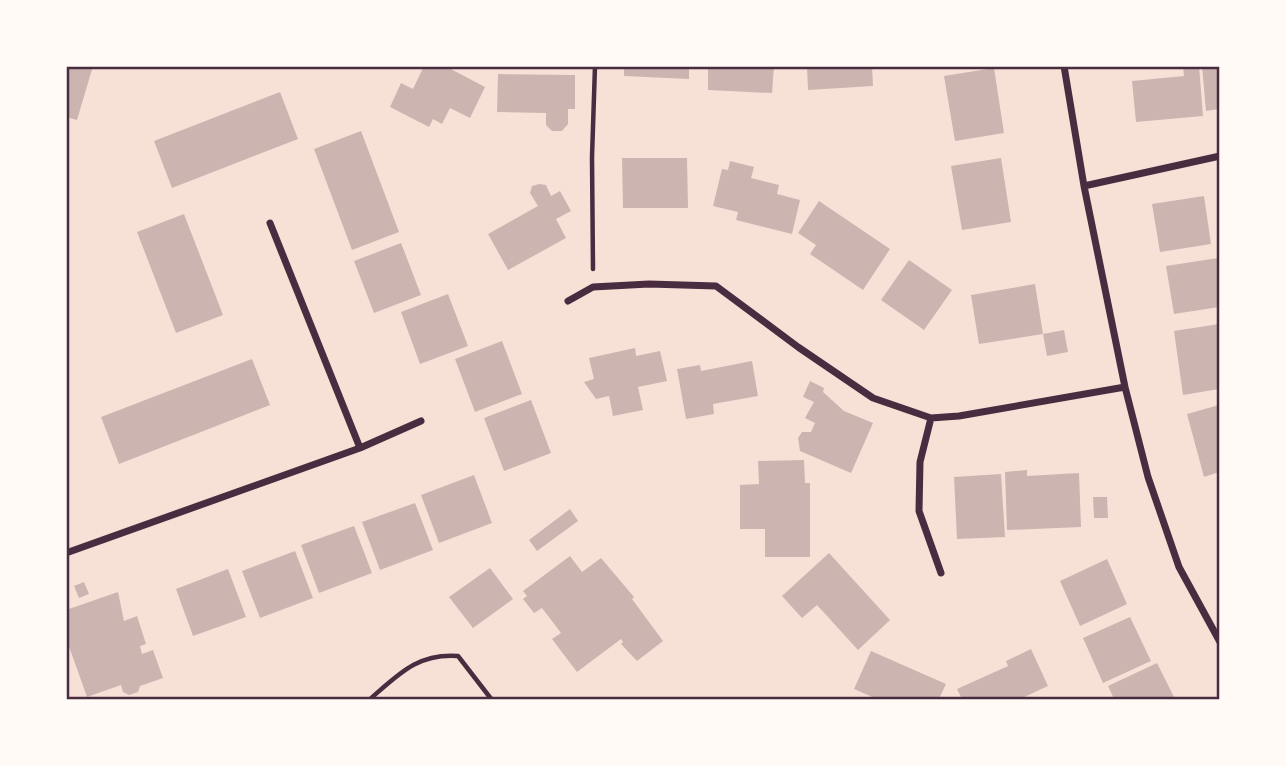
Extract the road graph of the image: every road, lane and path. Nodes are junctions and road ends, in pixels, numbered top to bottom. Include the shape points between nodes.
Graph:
1 (595, 66) edge
2 (1064, 66) edge
3 (1220, 156) edge
4 (1084, 186) junction
5 (270, 223) dead end
6 (593, 287) junction
7 (568, 301) dead end
8 (1125, 387) junction
9 (931, 418) junction
10 (421, 421) dead end
11 (360, 448) junction
12 (66, 553) edge
13 (941, 573) dead end
14 (1220, 642) edge
15 (369, 699) edge
16 (492, 699) edge

1 - 6 path
2 - 4 street
3 - 4 street
4 - 8 street
5 - 11 street
6 - 7 street
6 - 9 street via 716,286 873,398
8 - 9 street
8 - 14 street via 1148,477 1179,567
9 - 13 street via 920,462 919,511
10 - 11 street
11 - 12 street
15 - 16 path via 416,662 458,656

